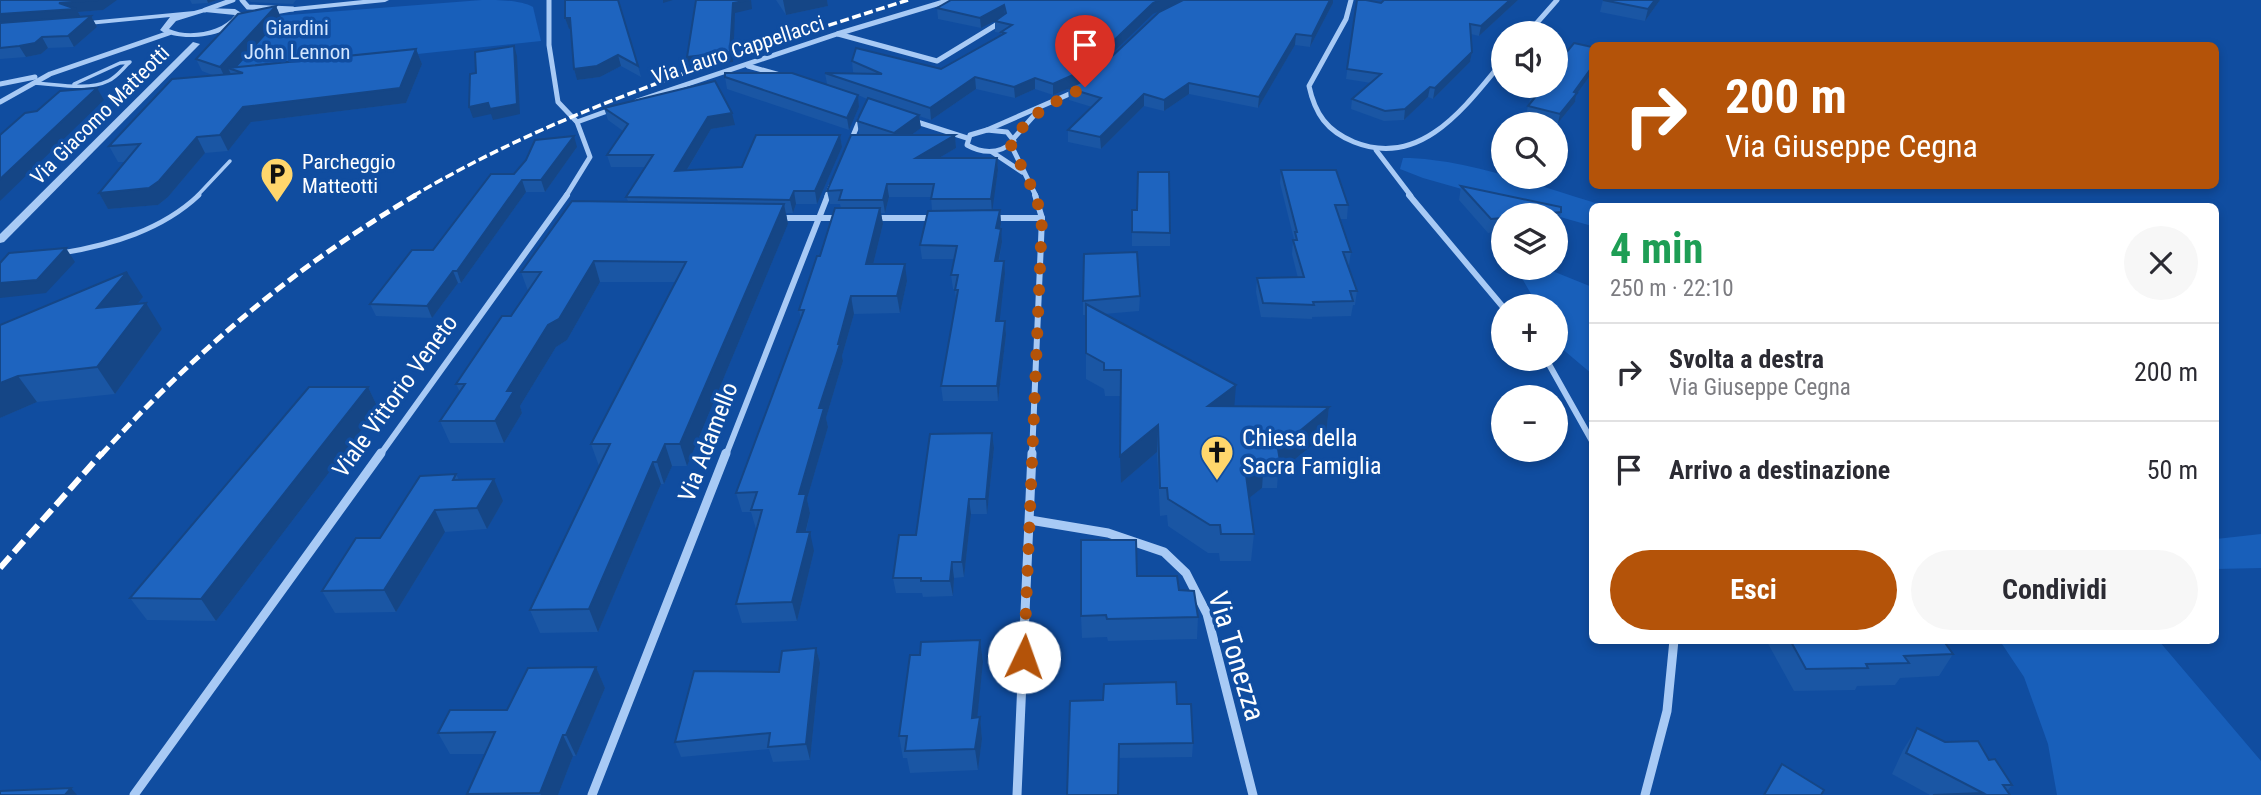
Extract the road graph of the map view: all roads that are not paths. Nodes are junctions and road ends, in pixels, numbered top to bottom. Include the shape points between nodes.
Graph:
1 (233, 0) edge
2 (242, 0) edge
3 (386, 0) edge
4 (950, 0) edge
5 (1351, 0) edge
6 (1557, 0) edge
7 (546, 1) edge
8 (295, 9) junction
9 (205, 10) junction
10 (193, 13) junction
11 (255, 17) edge
12 (144, 19) junction
13 (244, 19) edge
14 (1003, 21) edge
15 (1539, 21) edge
16 (234, 22) junction
17 (66, 25) edge
18 (166, 30) junction
19 (214, 30) joint
20 (838, 34) junction
21 (193, 39) junction
22 (747, 66) junction
23 (50, 74) junction
24 (1491, 75) edge
25 (790, 78) edge
26 (31, 83) junction
27 (0, 84) edge
28 (74, 84) junction
29 (1085, 87) edge
30 (0, 102) edge
31 (628, 104) edge
32 (866, 106) edge
33 (615, 108) edge
34 (1041, 108) junction
35 (911, 120) edge
36 (577, 122) junction
37 (987, 130) junction
38 (967, 138) junction
39 (1013, 141) junction
40 (1376, 150) junction
41 (992, 152) junction
42 (844, 156) edge
43 (230, 162) dead end
44 (1022, 172) junction
45 (833, 181) edge
46 (553, 215) junction
47 (566, 215) edge
48 (775, 218) edge
49 (843, 218) edge
50 (869, 218) edge
51 (936, 218) edge
52 (989, 218) edge
53 (1042, 218) junction
54 (816, 219) junction
55 (0, 240) edge
56 (49, 254) edge
57 (1492, 294) edge
58 (1553, 371) edge
59 (1589, 436) edge
60 (1030, 520) junction
61 (1674, 644) edge
62 (134, 795) edge
63 (592, 795) edge
64 (1017, 795) edge
65 (1253, 795) edge
66 (1645, 795) edge

1 - 9 street
2 - 8 street via 248,7
3 - 8 street
4 - 20 street, Via Lauro Cappellacci
5 - 40 street via 1346,19 1309,86 1324,125 1340,137
6 - 15 street
7 - 36 street, Viale Vittorio Veneto via 558,102
8 - 11 street
9 - 10 street
9 - 16 street via 235,11 238,18
10 - 12 street
10 - 18 street via 173,19
12 - 17 street
12 - 18 street
13 - 16 street
14 - 20 street via 937,61
16 - 19 street
18 - 21 street
18 - 23 street
19 - 21 street, Via Giacomo Matteotti
20 - 22 street, Via Lauro Cappellacci
21 - 55 street, Via Giacomo Matteotti
22 - 25 street
22 - 31 street, Via Lauro Cappellacci
23 - 26 street
23 - 27 street
24 - 40 street via 1454,118 1430,136 1404,147
26 - 28 lane
26 - 30 street
28 - 28 lane via 107,82 130,62 120,63
29 - 34 street
32 - 42 street
33 - 36 street
34 - 37 street
34 - 39 street
35 - 38 street
36 - 46 street, Viale Vittorio Veneto via 590,157
37 - 38 street
37 - 39 street via 1001,130
38 - 41 street via 971,148
39 - 41 street
39 - 44 street
40 - 57 street
41 - 44 street
43 - 56 lane via 169,219 86,248
44 - 53 street
45 - 54 street, Via Adamello
46 - 47 street
46 - 62 street, Viale Vittorio Veneto
48 - 54 street
49 - 54 street
50 - 51 street
52 - 53 street
53 - 60 street
54 - 63 street, Via Adamello
58 - 59 street
60 - 64 street
60 - 65 street, Via Tonezza via 1108,533 1153,548 1186,573 1207,614
61 - 66 street via 1667,711

